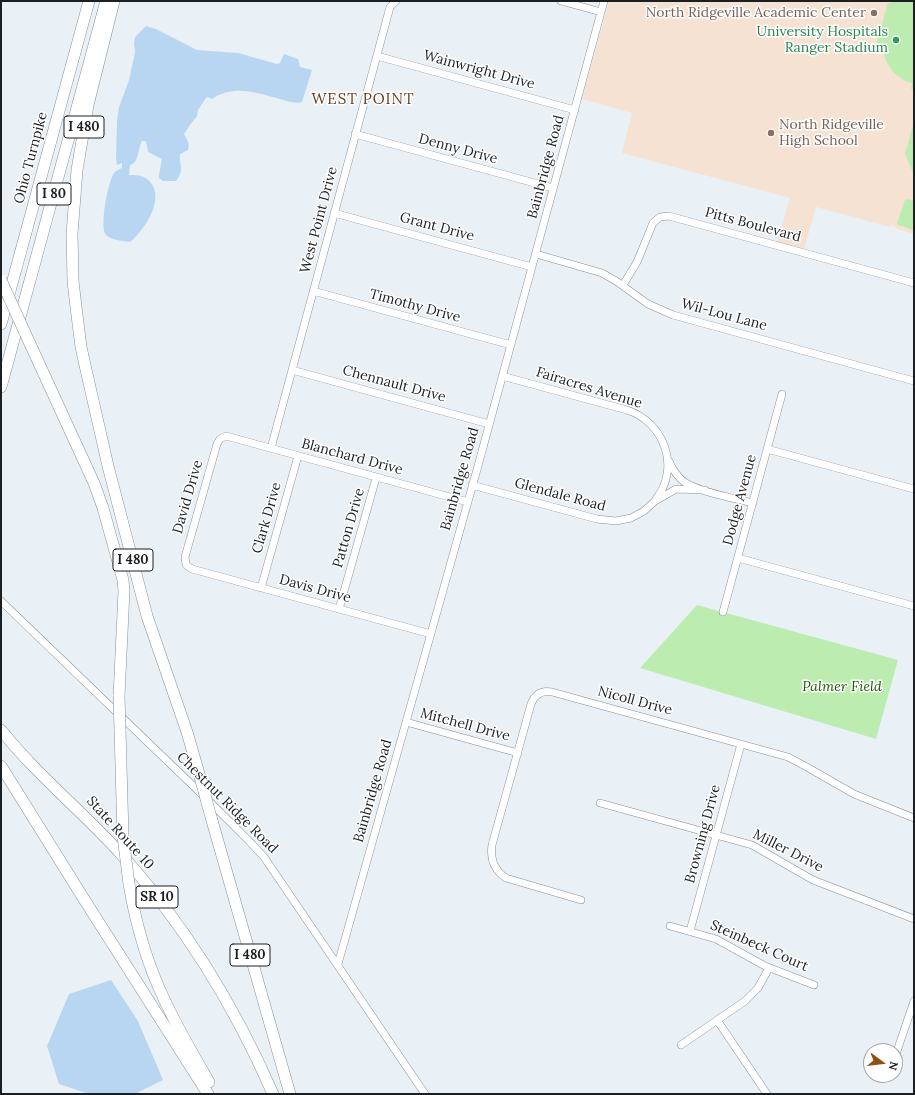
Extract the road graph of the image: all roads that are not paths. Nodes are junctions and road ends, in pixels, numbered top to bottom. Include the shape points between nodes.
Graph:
1 (90, 1) edge
2 (106, 1) edge
3 (114, 1) edge
4 (396, 1) edge
5 (560, 1) edge
6 (604, 1) edge
7 (601, 12) junction
8 (376, 56) junction
9 (575, 110) junction
10 (355, 134) junction
11 (553, 188) junction
12 (334, 213) junction
13 (536, 254) junction
14 (532, 267) junction
15 (1, 280) edge
16 (914, 283) edge
17 (622, 285) junction
18 (313, 291) junction
19 (1, 324) edge
20 (511, 345) junction
21 (292, 370) junction
22 (502, 376) junction
23 (914, 381) edge
24 (1, 387) edge
25 (782, 394) dead end
26 (489, 424) junction
27 (229, 437) joint
28 (271, 448) junction
29 (767, 449) junction
30 (298, 456) junction
31 (668, 460) junction
32 (376, 478) junction
33 (472, 485) junction
34 (914, 489) edge
35 (705, 490) junction
36 (655, 501) junction
37 (468, 502) junction
38 (752, 503) junction
39 (738, 558) junction
40 (192, 569) joint
41 (261, 588) junction
42 (1, 601) edge
43 (914, 606) edge
44 (339, 609) junction
45 (723, 612) dead end
46 (430, 634) junction
47 (406, 722) junction
48 (1, 730) edge
49 (741, 744) junction
50 (518, 753) junction
51 (1, 766) edge
52 (600, 803) dead end
53 (914, 818) edge
54 (716, 835) junction
55 (581, 900) dead end
56 (914, 919) edge
57 (670, 926) dead end
58 (690, 931) junction
59 (338, 964) junction
60 (769, 968) junction
61 (814, 985) dead end
62 (914, 1002) edge
63 (717, 1020) junction
64 (900, 1043) edge
65 (681, 1045) dead end
66 (208, 1094) edge
67 (215, 1094) edge
68 (273, 1094) edge
69 (290, 1094) edge
70 (425, 1094) edge
71 (767, 1094) edge

1 - 19 highway, Ohio Turnpike / I 80
2 - 24 highway, I 80
3 - 69 highway, I 480, bridge via 88,105 76,170 72,234 79,334 108,466 147,616 187,732
4 - 8 street, West Point Drive via 390,7
5 - 7 street
6 - 7 street, Bainbridge Road
7 - 9 street, Bainbridge Road
8 - 9 street, Wainwright Drive
8 - 10 street, West Point Drive
9 - 11 street, Bainbridge Road
10 - 11 street, Denny Drive
10 - 12 street, West Point Drive
11 - 13 street, Bainbridge Road
12 - 14 street, Grant Drive
12 - 18 street, West Point Drive
13 - 14 street, Bainbridge Road
13 - 17 street, Wil-Lou Lane via 594,270
14 - 20 street, Bainbridge Road
15 - 67 highway, I 480, bridge via 94,483 123,580 119,696 124,836 129,884 139,931 154,978
16 - 17 street, Pitts Boulevard via 669,216 660,217 653,223 637,262
17 - 23 street, Wil-Lou Lane via 648,304 673,315
18 - 20 street, Timothy Drive
18 - 21 street, West Point Drive
20 - 22 street, Bainbridge Road
21 - 26 street, Chennault Drive
21 - 28 street, West Point Drive
22 - 26 street, Bainbridge Road
22 - 31 street, Fairacres Avenue via 636,414 658,433 665,446
25 - 29 street, Dodge Avenue
26 - 33 street, Bainbridge Road
27 - 28 street, Blanchard Drive
27 - 40 street, David Drive via 222,437 218,441 191,534 185,559 186,565
28 - 30 street, Blanchard Drive
29 - 34 street
29 - 38 street, Dodge Avenue
30 - 32 street, Blanchard Drive
30 - 41 street, Clark Drive
31 - 35 street, Fairacres Avenue via 686,483
31 - 36 street, Fairacres Avenue via 666,480
32 - 37 street, Blanchard Drive
32 - 44 street, Patton Drive
33 - 36 street, Glendale Road via 606,521 635,516
33 - 37 street, Bainbridge Road
35 - 36 street, Glendale Road via 676,489
35 - 38 street, Fairacres Avenue
37 - 46 street, Bainbridge Road
38 - 39 street, Dodge Avenue
39 - 43 street
39 - 45 street, Dodge Avenue
40 - 41 street, Davis Drive
41 - 44 street, Davis Drive
42 - 59 street, Chestnut Ridge Road via 250,840 277,874
44 - 46 street, Davis Drive
46 - 47 street, Bainbridge Road
47 - 50 street, Mitchell Drive
47 - 59 street, Bainbridge Road
48 - 68 highway, State Route 10 / SR 10 via 121,855 164,907 221,992
49 - 50 street, Nicoll Drive via 548,691 539,693 534,698
49 - 53 street, Nicoll Drive via 788,757 854,794
49 - 54 street, Browning Drive
50 - 55 street, Nicoll Drive via 491,850 493,863 498,872 513,881
51 - 66 highway
52 - 54 street, Miller Drive
54 - 56 street, Miller Drive via 752,845 813,880
54 - 58 street, Browning Drive
57 - 58 street, Steinbeck Court
58 - 60 street, Steinbeck Court via 725,943
59 - 70 street, Chestnut Ridge Road
60 - 61 street, Steinbeck Court
60 - 63 street via 750,997
62 - 64 street
63 - 65 street
63 - 71 street

